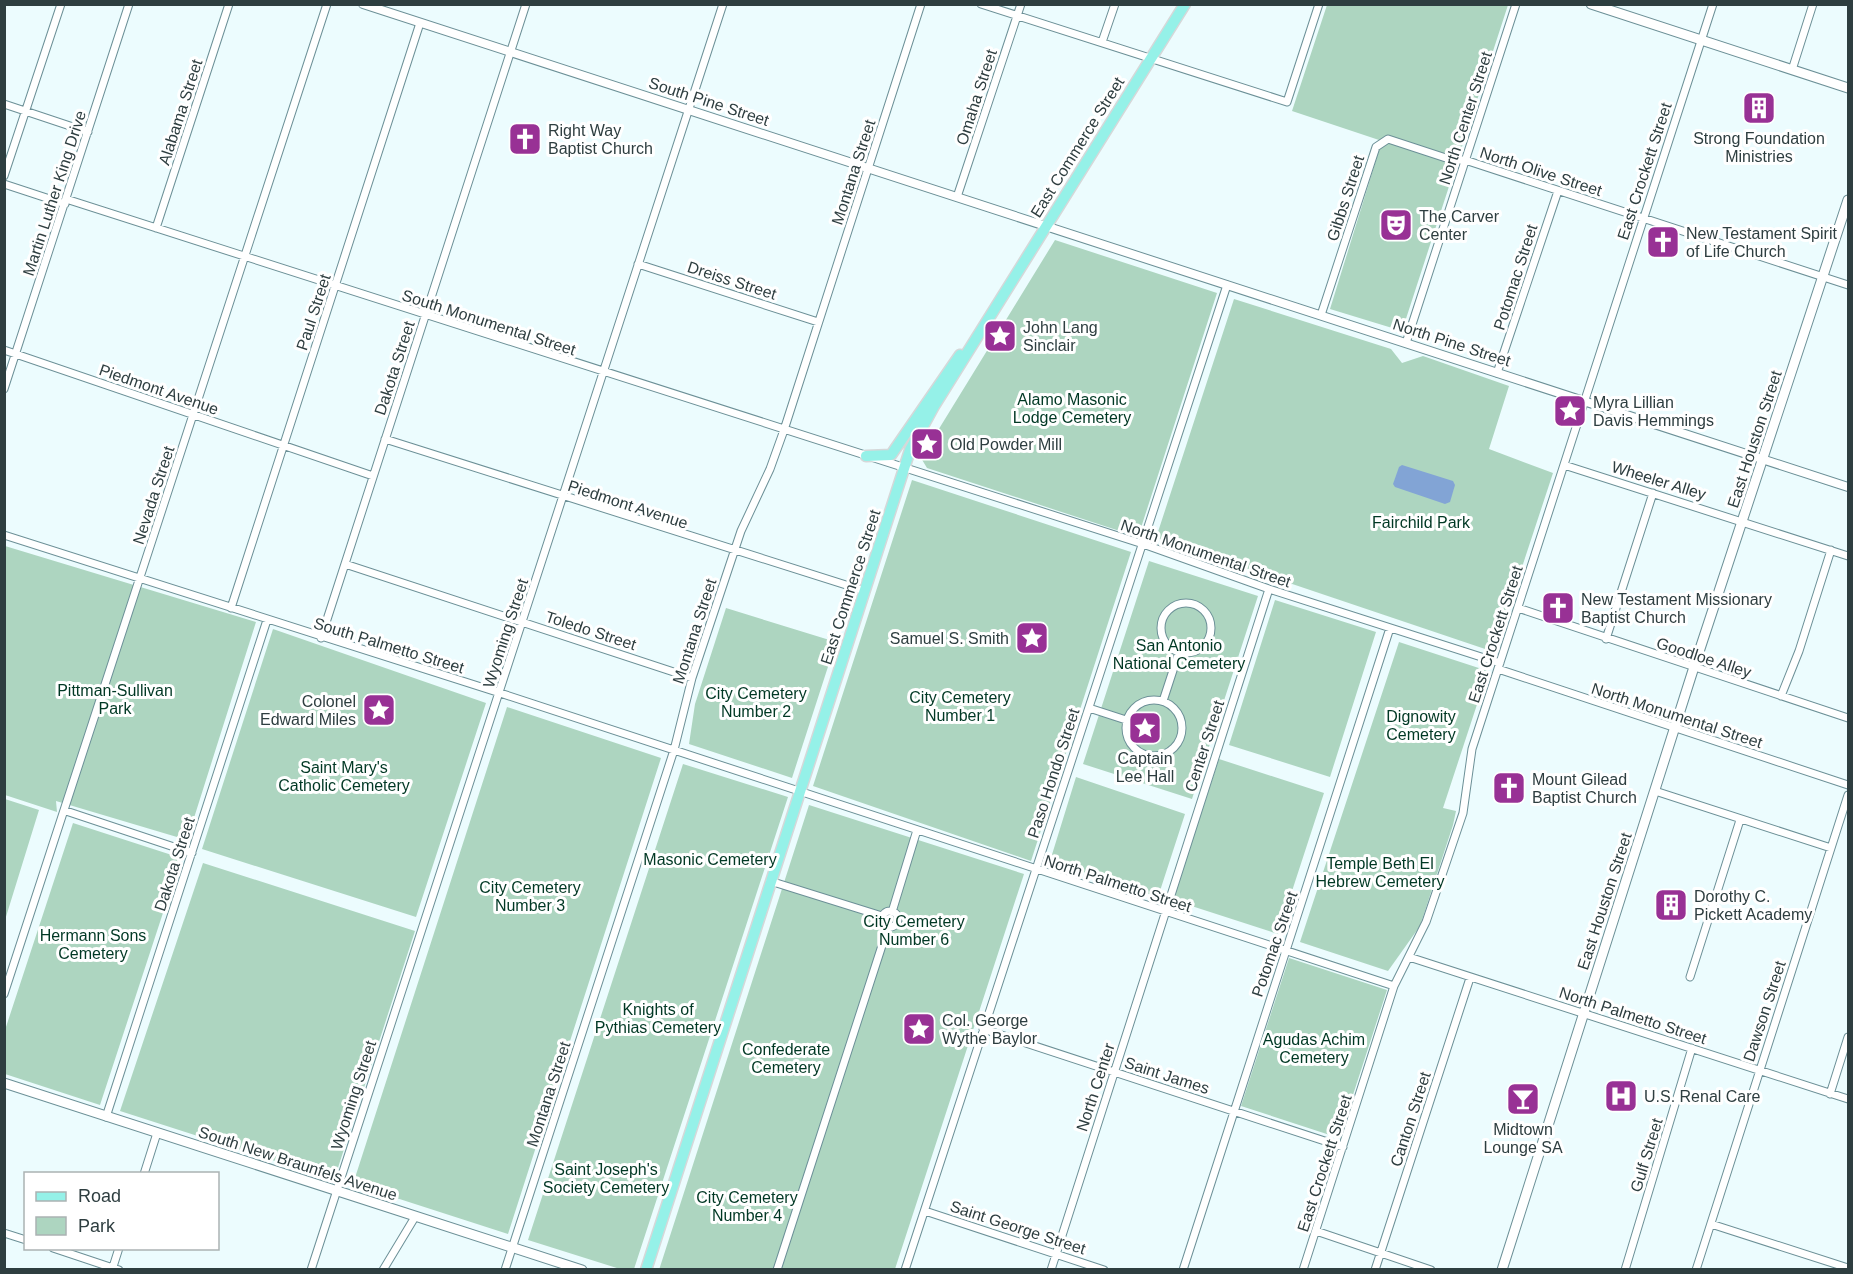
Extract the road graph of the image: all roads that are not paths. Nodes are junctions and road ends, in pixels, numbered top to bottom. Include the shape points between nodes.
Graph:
1 (62, 4) edge
2 (129, 4) edge
3 (229, 4) edge
4 (327, 4) edge
5 (363, 4) edge
6 (526, 4) edge
7 (723, 4) edge
8 (921, 4) edge
9 (981, 4) edge
10 (1020, 4) edge
11 (1115, 4) edge
12 (1185, 4) edge
13 (1319, 4) edge
14 (1516, 4) edge
15 (1591, 4) edge
16 (1713, 4) edge
17 (1813, 4) edge
18 (1017, 16) junction
19 (420, 23) junction
20 (1701, 40) junction
21 (1102, 42) junction
22 (510, 52) junction
23 (1151, 58) junction
24 (1792, 70) junction
25 (1848, 88) edge
26 (4, 104) edge
27 (688, 110) junction
28 (26, 111) junction
29 (88, 132) junction
30 (1465, 160) junction
31 (868, 169) junction
32 (4, 176) edge
33 (4, 184) edge
34 (1558, 191) junction
35 (957, 197) junction
36 (1848, 200) edge
37 (65, 201) junction
38 (1643, 219) junction
39 (1046, 225) junction
40 (156, 228) junction
41 (245, 256) junction
42 (638, 264) junction
43 (1823, 277) junction
44 (1227, 285) junction
45 (1848, 285) edge
46 (335, 286) junction
47 (425, 315) junction
48 (1321, 315) junction
49 (818, 322) junction
50 (976, 337) junction
51 (1406, 343) junction
52 (4, 350) edge
53 (16, 354) junction
54 (604, 373) junction
55 (1497, 373) junction
56 (4, 389) edge
57 (1585, 401) junction
58 (194, 414) junction
59 (784, 430) junction
60 (385, 439) junction
61 (284, 447) junction
62 (866, 456) junction
63 (1762, 459) junction
64 (1564, 465) junction
65 (904, 469) junction
66 (373, 476) junction
67 (1848, 487) edge
68 (1653, 493) junction
69 (563, 497) junction
70 (1742, 520) junction
71 (4, 535) edge
72 (1143, 544) junction
73 (1831, 550) junction
74 (734, 552) junction
75 (1848, 556) edge
76 (345, 564) junction
77 (140, 579) junction
78 (1269, 589) junction
79 (865, 591) junction
80 (231, 608) junction
81 (1518, 608) junction
82 (267, 620) junction
83 (523, 621) junction
84 (1390, 628) junction
85 (321, 638) junction
86 (1606, 639) junction
87 (1179, 652) junction
88 (1499, 666) junction
89 (1694, 667) junction
90 (692, 678) junction
91 (500, 693) junction
92 (1781, 696) junction
93 (1163, 701) junction
94 (1089, 708) junction
95 (1848, 718) edge
96 (1126, 720) junction
97 (1675, 729) junction
98 (674, 750) junction
99 (1848, 785) edge
100 (800, 791) junction
101 (1655, 791) junction
102 (1848, 795) edge
103 (66, 811) junction
104 (1740, 820) junction
105 (917, 830) junction
106 (1831, 848) junction
107 (192, 853) junction
108 (1036, 869) junction
109 (770, 881) junction
110 (892, 912) junction
111 (1165, 912) junction
112 (882, 916) junction
113 (888, 927) junction
114 (1285, 950) junction
115 (1408, 957) junction
116 (1690, 977) dead end
117 (1470, 978) junction
118 (1395, 986) junction
119 (4, 994) edge
120 (1584, 1013) junction
121 (983, 1029) junction
122 (1848, 1037) edge
123 (1692, 1048) junction
124 (1114, 1071) junction
125 (1759, 1071) junction
126 (4, 1083) edge
127 (1830, 1094) junction
128 (1848, 1100) edge
129 (1234, 1111) junction
130 (106, 1117) junction
131 (157, 1133) junction
132 (1343, 1147) junction
133 (144, 1172) edge
134 (336, 1191) junction
135 (925, 1210) junction
136 (415, 1217) junction
137 (1711, 1224) junction
138 (1316, 1231) junction
139 (4, 1233) edge
140 (24, 1239) edge
141 (513, 1247) junction
142 (59, 1250) edge
143 (119, 1250) edge
144 (1381, 1253) junction
145 (1056, 1254) junction
146 (1848, 1268) edge
147 (115, 1269) edge
148 (311, 1269) edge
149 (383, 1269) edge
150 (505, 1269) edge
151 (582, 1269) edge
152 (646, 1269) edge
153 (777, 1269) edge
154 (905, 1269) edge
155 (1051, 1269) edge
156 (1104, 1269) edge
157 (1183, 1269) edge
158 (1304, 1269) edge
159 (1375, 1269) edge
160 (1431, 1269) edge
161 (1502, 1269) edge
162 (1624, 1269) edge
163 (1696, 1269) edge

1 - 28 street
2 - 29 street, Martin Luther King Drive
3 - 40 street, Alabama Street
4 - 41 street, Nevada Street
5 - 19 street, South Pine Street
6 - 22 street, Dakota Street
7 - 27 street, Wyoming Street
8 - 31 street, Montana Street
9 - 18 street
10 - 18 street, Omaha Street
11 - 21 street
12 - 23 main road, East Commerce Street
13 - 23 street via 1287,102
14 - 30 street, North Center Street
15 - 20 main road
16 - 20 street, East Crockett Street
17 - 24 street
18 - 21 street
18 - 35 street, Omaha Street
19 - 22 street, South Pine Street
19 - 46 street, Paul Street
20 - 24 main road
20 - 38 street, East Crockett Street
21 - 23 street
22 - 27 street, South Pine Street
22 - 47 street, Dakota Street
23 - 39 main road, East Commerce Street
24 - 25 main road
26 - 28 street
27 - 31 street, South Pine Street
27 - 42 street, Wyoming Street
28 - 29 street
28 - 32 street
29 - 37 street, Martin Luther King Drive
30 - 34 street, North Olive Street
30 - 48 street, Gibbs Street via 1452,160 1388,139 1378,144
30 - 51 street, North Center Street
31 - 35 street, South Pine Street
31 - 49 street, Montana Street
33 - 37 street, South Monumental Street
34 - 38 street, North Olive Street
34 - 55 street, Potomac Street
35 - 39 street, South Pine Street
36 - 43 main road, East Houston Street
37 - 40 street, South Monumental Street
37 - 53 street, Martin Luther King Drive
38 - 43 street, North Olive Street
38 - 57 street, East Crockett Street
39 - 44 street, North Pine Street
39 - 50 main road, East Commerce Street
40 - 41 street, South Monumental Street
41 - 46 street, South Monumental Street
41 - 58 street, Nevada Street
42 - 49 street, Dreiss Street
42 - 54 street, Wyoming Street
43 - 45 street, North Olive Street
43 - 63 main road, East Houston Street
44 - 48 street, North Pine Street
44 - 72 street, Paso Hondo Street
46 - 47 street, South Monumental Street
46 - 61 street, Paul Street
47 - 54 street, South Monumental Street
47 - 60 street, Dakota Street
48 - 51 street, North Pine Street
49 - 59 street, Montana Street
50 - 62 main road, East Commerce Street via 952,362 891,455
50 - 65 main road, East Commerce Street via 920,429
51 - 55 street, North Pine Street
52 - 53 street, Piedmont Avenue
53 - 56 street, Martin Luther King Drive
53 - 58 street, Piedmont Avenue
54 - 59 street, South Monumental Street
54 - 69 street, Wyoming Street
55 - 57 street, North Pine Street
57 - 63 street, North Pine Street
57 - 64 street, East Crockett Street
58 - 61 street, Piedmont Avenue
58 - 77 street, Nevada Street
59 - 62 street, South Monumental Street
59 - 74 street, Montana Street
60 - 66 street, Dakota Street
60 - 69 street, Piedmont Avenue
61 - 66 street, Piedmont Avenue
61 - 80 street, Paul Street
62 - 65 street, South Monumental Street
63 - 67 street, North Pine Street
63 - 70 main road, East Houston Street
64 - 68 street, Wheeler Alley
64 - 81 street, East Crockett Street
65 - 72 street, North Monumental Street
65 - 79 main road, East Commerce Street
66 - 76 street, Dakota Street
68 - 70 street, Wheeler Alley
68 - 86 street
69 - 74 street, Piedmont Avenue
69 - 83 street, Wyoming Street
70 - 73 street, Wheeler Alley
70 - 89 main road, East Houston Street
71 - 77 street, South Palmetto Street
72 - 78 street, North Monumental Street
72 - 94 street, Paso Hondo Street
73 - 75 street, Wheeler Alley
73 - 92 street
74 - 79 street, Piedmont Avenue
74 - 90 street, Montana Street
76 - 83 street, Toledo Street
76 - 85 street, Dakota Street
77 - 80 street, South Palmetto Street
77 - 103 street, Nevada Street
78 - 84 street, North Monumental Street
78 - 111 street, Center Street
79 - 100 main road, East Commerce Street
80 - 82 street, South Palmetto Street
81 - 86 street, Goodloe Alley
81 - 88 street, East Crockett Street
82 - 85 street, South Palmetto Street
82 - 107 street, Dakota Street
83 - 90 street, Toledo Street
83 - 91 street, Wyoming Street
84 - 88 street, North Monumental Street
84 - 114 street, Potomac Street
85 - 91 street, South Palmetto Street
86 - 89 street, Goodloe Alley
87 - 87 street via 1187,654 1202,648 1211,634 1206,611 1192,603 1170,608 1162,621 1166,643
87 - 93 street
88 - 97 street, North Monumental Street
88 - 115 street, East Crockett Street via 1470,759 1463,813 1426,922
89 - 92 street, Goodloe Alley
89 - 97 main road, East Houston Street
90 - 98 street, Montana Street
91 - 98 street, South Palmetto Street
91 - 134 street, Wyoming Street
92 - 95 street, Goodloe Alley
93 - 96 street via 1141,703
93 - 96 street via 1177,712 1182,728 1177,744 1166,754 1152,757 1138,752 1128,741
94 - 96 street
94 - 108 street, Paso Hondo Street
97 - 99 street, North Monumental Street
97 - 101 main road, East Houston Street
98 - 100 street, South Palmetto Street
98 - 141 street, Montana Street
100 - 105 street, North Palmetto Street
100 - 109 main road, East Commerce Street
101 - 104 street
101 - 120 main road, East Houston Street
102 - 106 street, Dawson Street
103 - 107 street
103 - 119 street, Nevada Street
104 - 106 street
104 - 116 street
105 - 108 street, North Palmetto Street
105 - 110 street
106 - 125 street, Dawson Street
107 - 130 street, Dakota Street
108 - 111 street, North Palmetto Street
108 - 121 street, Paso Hondo Street
109 - 112 street
109 - 152 main road, East Commerce Street
110 - 112 street
110 - 113 street via 898,922
111 - 114 street, North Palmetto Street
111 - 124 street, North Center
112 - 113 street
113 - 153 street
114 - 118 street, North Palmetto Street
114 - 129 street, Potomac Street
115 - 117 street, North Palmetto Street
115 - 118 street, East Crockett Street
117 - 120 street, North Palmetto Street
117 - 144 street, Canton Street
118 - 132 street, East Crockett Street
120 - 123 street, North Palmetto Street
120 - 161 main road, East Houston Street
121 - 124 street, Saint James
121 - 135 street, Paso Hondo Street
122 - 127 street
123 - 125 street, North Palmetto Street
123 - 162 street, Gulf Street
124 - 129 street, Saint James
124 - 145 street, North Center
125 - 127 street, North Palmetto Street
125 - 137 street, Dawson Street
126 - 130 main road, South New Braunfels Avenue
127 - 128 street, North Palmetto Street
129 - 132 street, Saint James
129 - 157 street, Potomac Street
130 - 131 main road, South New Braunfels Avenue
131 - 133 street
131 - 134 main road, South New Braunfels Avenue
132 - 138 street, East Crockett Street
134 - 136 main road, South New Braunfels Avenue
134 - 148 street, Wyoming Street
135 - 145 street, Saint George Street
135 - 154 street, Paso Hondo Street
136 - 141 main road, South New Braunfels Avenue
136 - 149 street
137 - 146 street
137 - 163 street, Dawson Street
138 - 144 street
138 - 158 street, East Crockett Street
139 - 140 street
141 - 150 street, Montana Street
141 - 151 main road, South New Braunfels Avenue
142 - 147 street
143 - 147 street
144 - 159 street, Canton Street
144 - 160 street
145 - 155 street, North Center
145 - 156 street, Saint George Street

